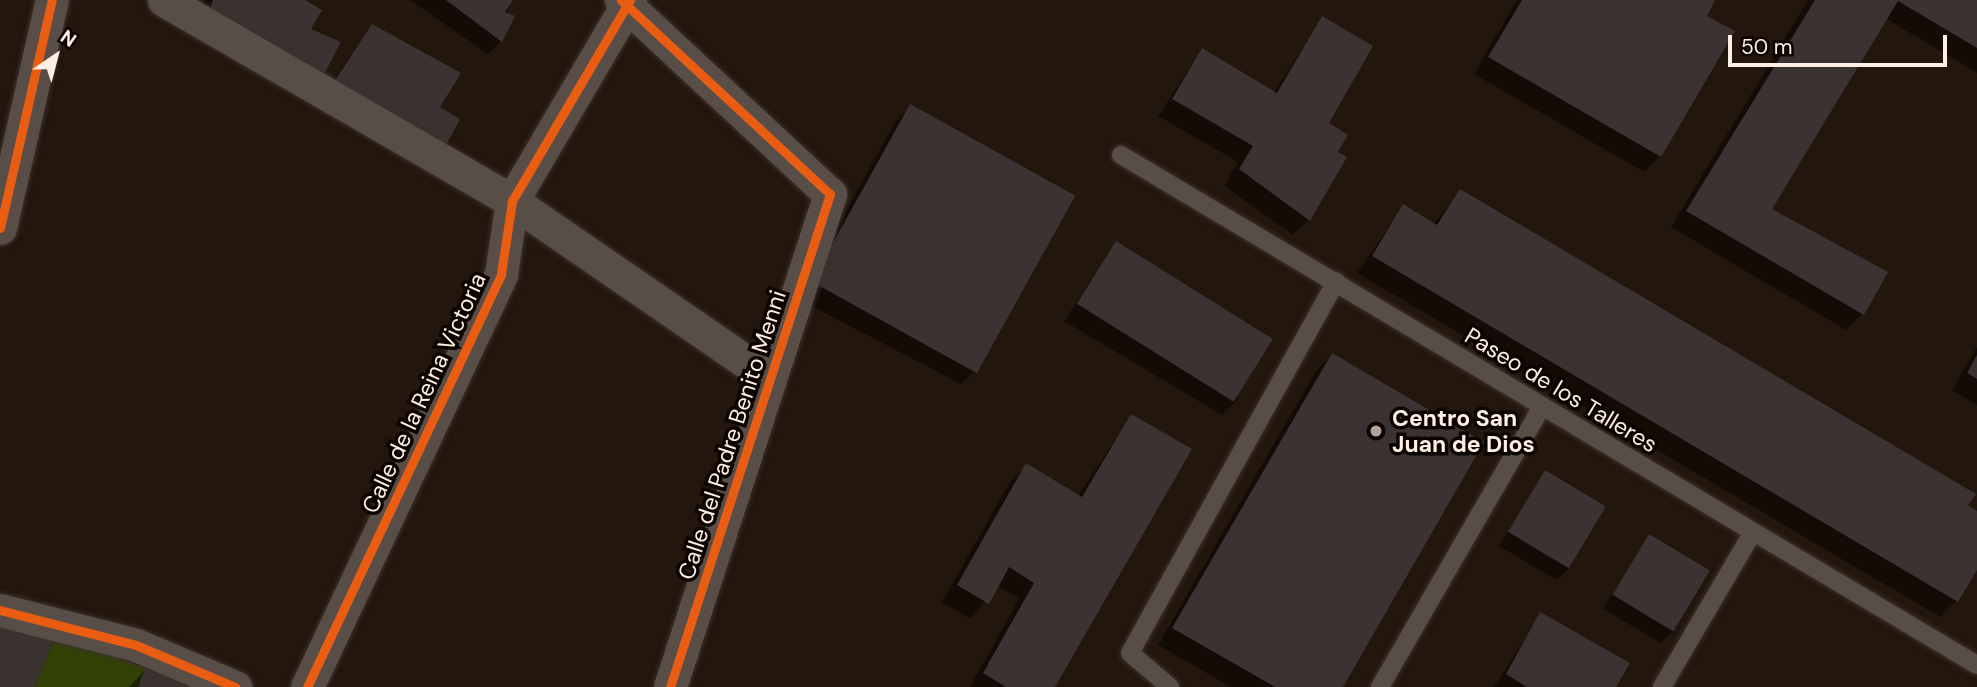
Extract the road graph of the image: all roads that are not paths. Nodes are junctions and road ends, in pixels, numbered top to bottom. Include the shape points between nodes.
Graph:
1 (52, 0) edge
2 (164, 0) edge
3 (626, 2) edge
4 (1121, 155) dead end
5 (512, 201) junction
6 (0, 228) edge
7 (1336, 281) junction
8 (771, 378) junction
9 (1541, 408) junction
10 (1753, 531) junction
11 (0, 610) edge
12 (1977, 665) edge
13 (235, 687) edge
14 (307, 687) edge
15 (670, 687) edge
16 (1170, 687) edge
17 (1380, 687) edge
18 (1662, 687) edge

1 - 6 street
2 - 5 street
3 - 5 street, Calle de la Reina Victoria
3 - 8 street, Calle del Padre Benito Menni via 830,194
4 - 7 lane, Paseo de los Talleres
5 - 8 street
5 - 14 street, Calle de la Reina Victoria via 501,274
7 - 9 lane, Paseo de los Talleres
7 - 16 lane via 1130,653
8 - 15 street, Calle del Padre Benito Menni
9 - 10 lane, Paseo de los Talleres
9 - 17 lane
10 - 12 lane, Paseo de los Talleres
10 - 18 lane
11 - 13 street via 136,645

